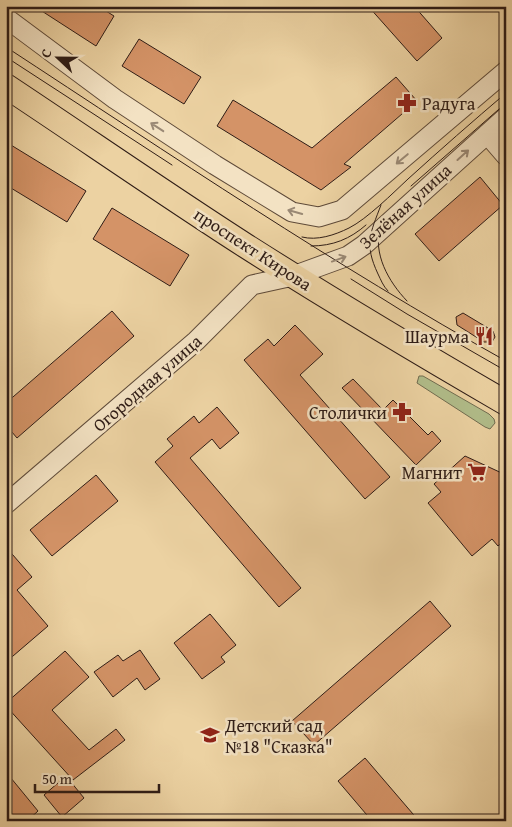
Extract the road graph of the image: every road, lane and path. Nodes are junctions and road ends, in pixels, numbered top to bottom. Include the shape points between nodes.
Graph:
1 (6, 18) edge
2 (506, 71) edge
3 (6, 86) edge
4 (506, 117) edge
5 (487, 134) junction
6 (506, 156) edge
7 (293, 276) junction
8 (506, 403) edge
9 (6, 504) edge

2 -> 1 street, Зелёная улица via 342,210 319,217 292,212 215,165 115,99
3 - 7 main road, проспект Кирова
4 - 5 street, Зелёная улица
5 - 6 street
7 -> 5 street, Зелёная улица via 348,256 364,245
7 - 8 main road, проспект Кирова
7 - 9 street, Огородная улица via 252,285 196,341

